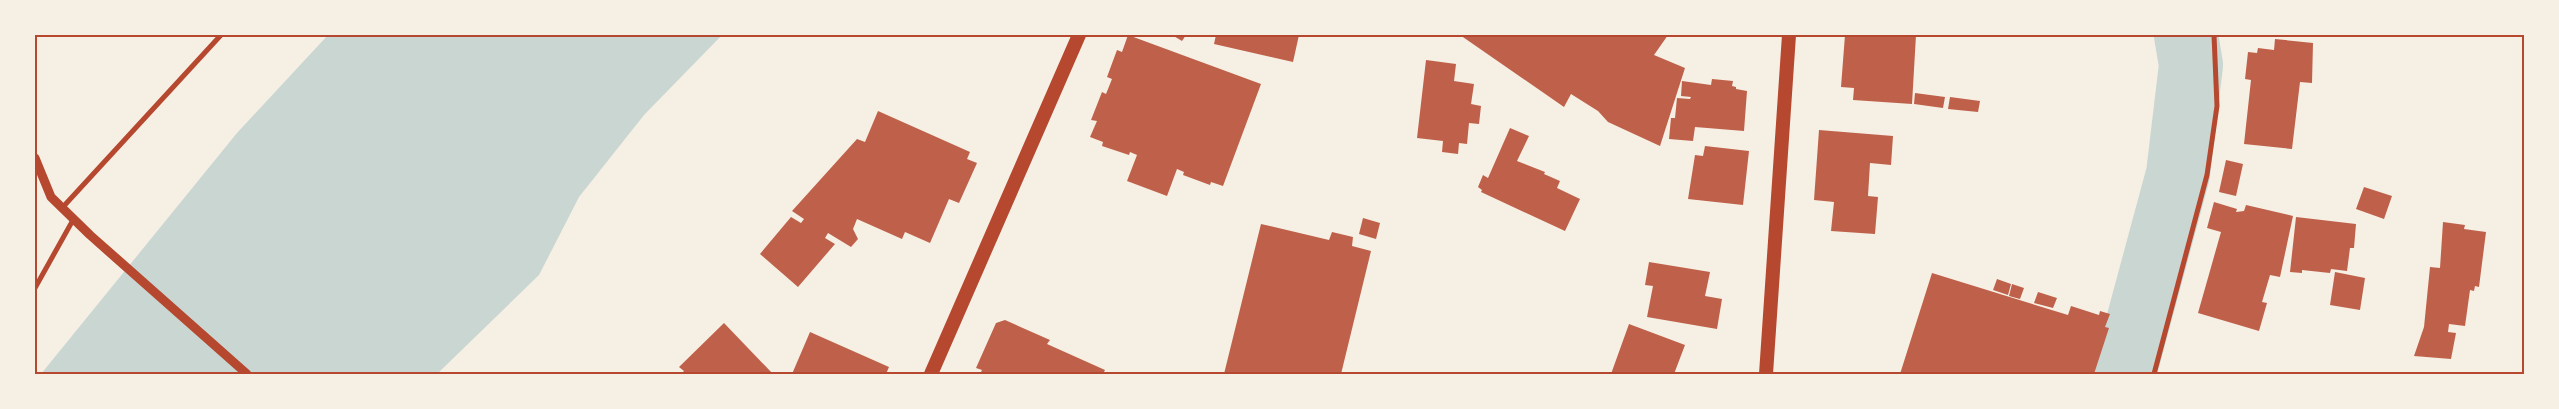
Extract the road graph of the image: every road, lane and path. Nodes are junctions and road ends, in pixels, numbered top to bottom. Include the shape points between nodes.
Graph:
1 (221, 35) edge
2 (1079, 35) edge
3 (1789, 35) edge
4 (2214, 35) edge
5 (35, 158) edge
6 (62, 208) junction
7 (73, 220) junction
8 (35, 288) edge
9 (247, 374) edge
10 (931, 374) edge
11 (1766, 374) edge
12 (2154, 374) edge

1 - 6 street
2 - 10 highway
3 - 11 highway
4 - 12 street via 2217,106 2207,175
5 - 6 street via 51,197
6 - 7 street
7 - 8 street
7 - 9 street

